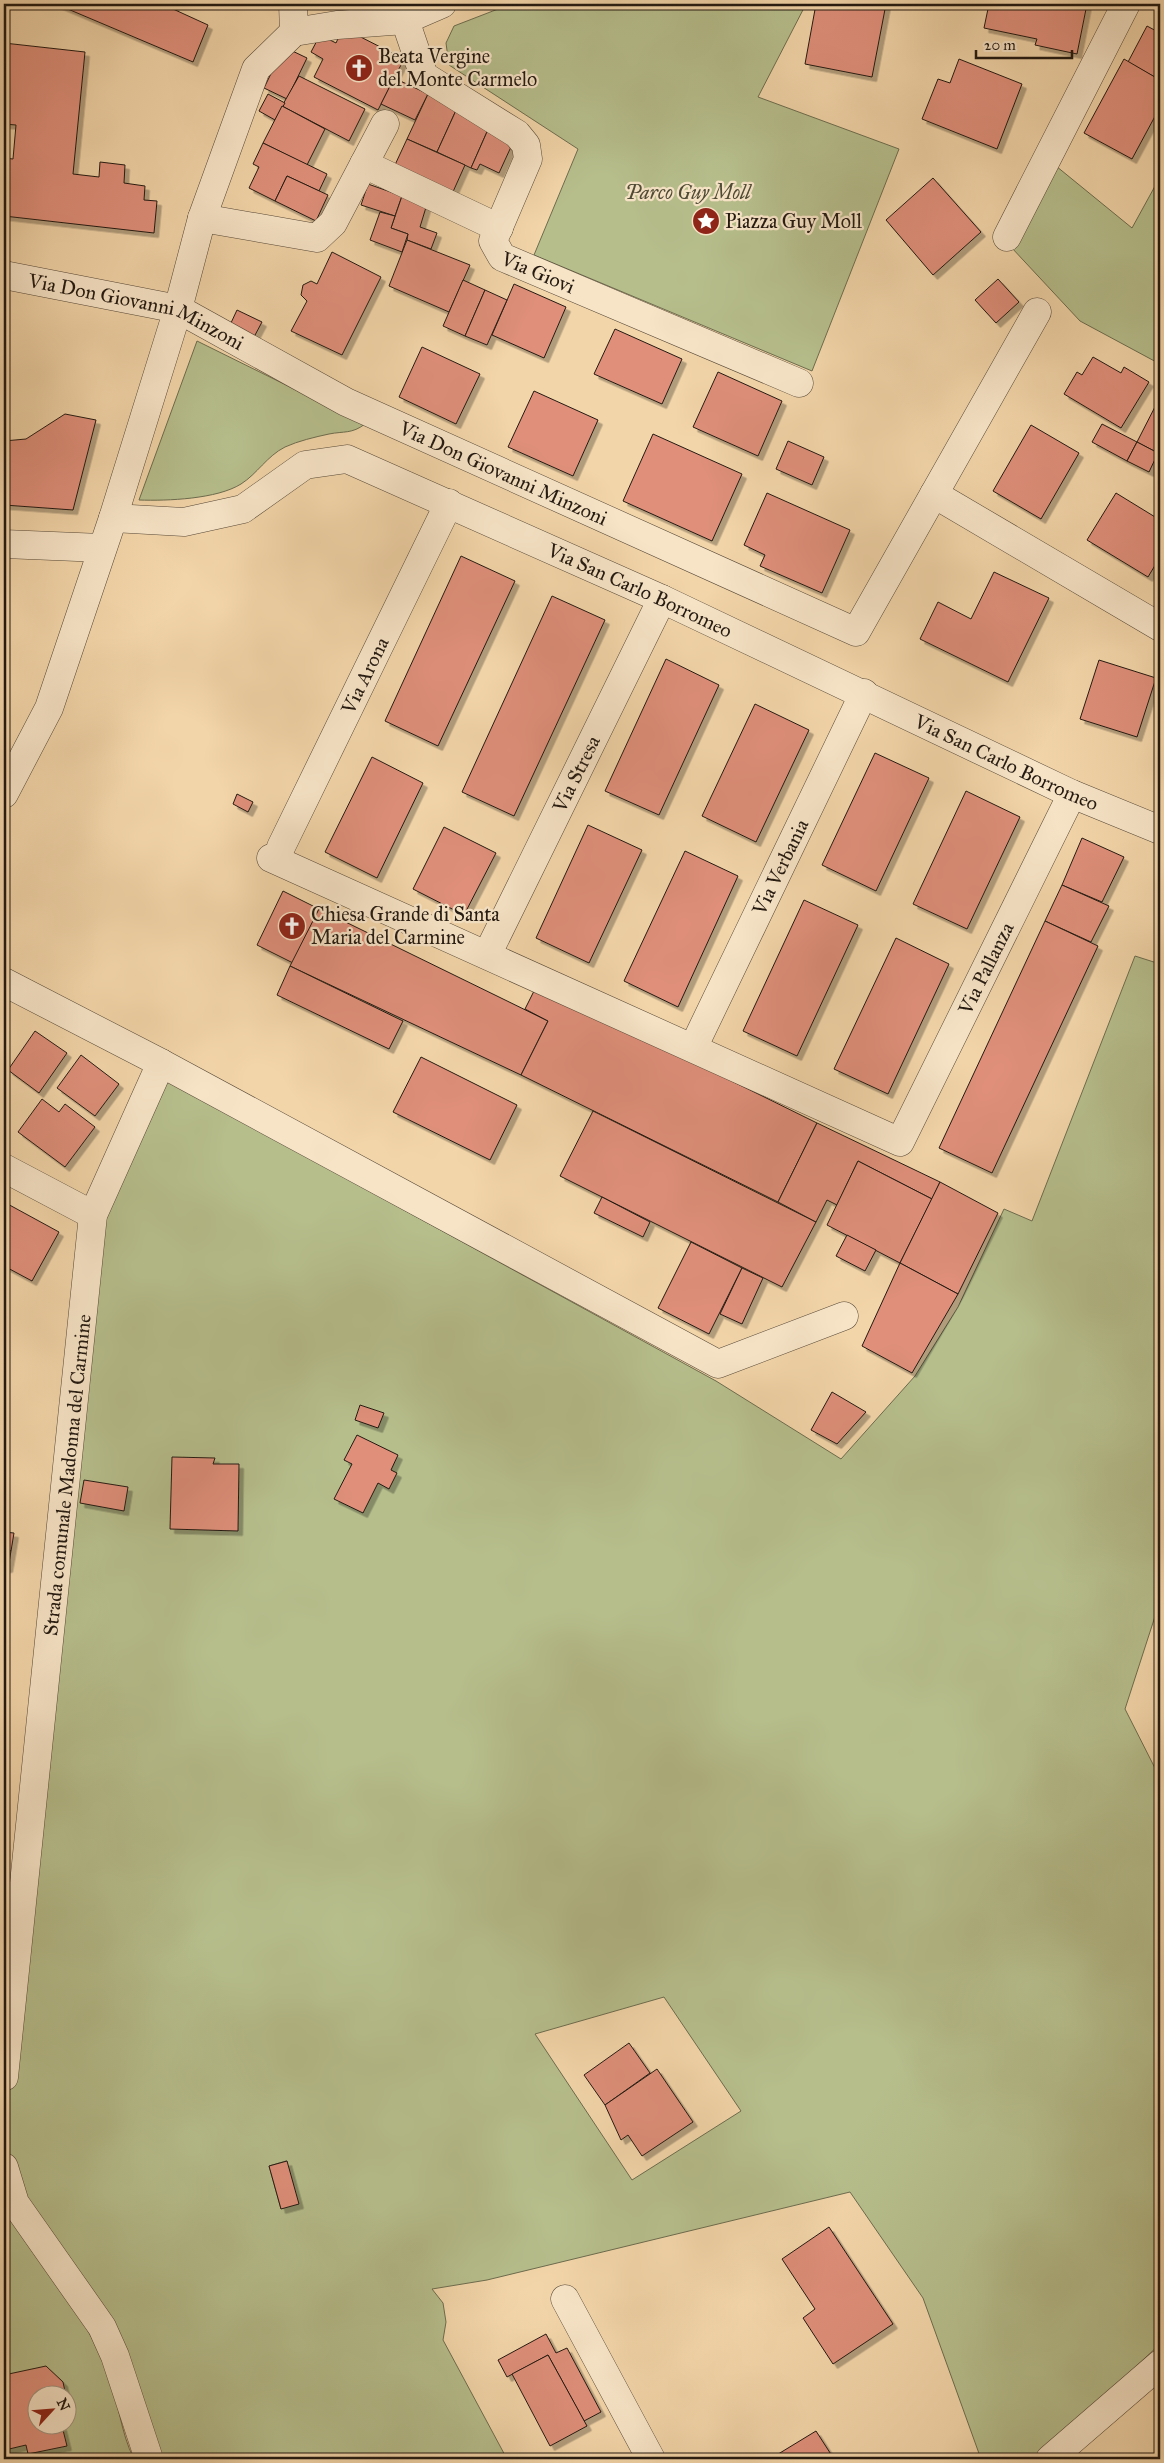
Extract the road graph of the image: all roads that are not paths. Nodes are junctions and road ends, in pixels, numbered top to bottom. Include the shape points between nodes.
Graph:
1 (293, 4) edge
2 (442, 4) edge
3 (1126, 4) edge
4 (404, 20) junction
5 (294, 32) junction
6 (385, 124) dead end
7 (364, 164) junction
8 (202, 218) junction
9 (498, 228) junction
10 (1007, 237) dead end
11 (4, 275) edge
12 (178, 309) junction
13 (1038, 312) dead end
14 (799, 383) dead end
15 (934, 494) junction
16 (449, 503) junction
17 (113, 518) junction
18 (4, 544) edge
19 (102, 548) junction
20 (662, 599) junction
21 (1160, 627) edge
22 (864, 693) junction
23 (4, 794) edge
24 (1072, 794) junction
25 (1160, 830) edge
26 (488, 952) junction
27 (4, 982) edge
28 (694, 1045) junction
29 (161, 1063) junction
30 (4, 1168) edge
31 (93, 1215) junction
32 (844, 1316) dead end
33 (4, 2077) edge
34 (4, 2167) edge
35 (565, 2299) dead end
36 (1160, 2364) edge
37 (149, 2459) edge
38 (651, 2459) edge
39 (1050, 2459) edge

1 - 5 street
2 - 4 street
3 - 10 street
4 - 5 street
4 - 9 street, Via Giovi via 424,76 517,134 526,145 528,159
5 - 8 street via 256,69
6 - 7 street
7 - 8 street via 334,224 316,238
7 - 9 street
8 - 12 street
9 - 14 street, Via Giovi via 493,241 502,257
11 - 12 street, Via Don Giovanni Minzoni
12 - 15 street, Via Don Giovanni Minzoni via 346,402 856,632
12 - 17 street
13 - 15 street, Via Don Giovanni Minzoni
15 - 21 street
16 - 17 street, Via San Carlo Borromeo via 347,460 304,465 244,508 184,522
16 - 20 street, Via San Carlo Borromeo
16 - 26 street, Via Arona via 276,852
17 - 19 street
18 - 19 street
19 - 23 street via 49,708
20 - 22 street, Via San Carlo Borromeo
20 - 26 street, Via Stresa
22 - 24 street, Via San Carlo Borromeo
22 - 28 street, Via Verbania
24 - 25 street, Via San Carlo Borromeo
24 - 28 street, Via Pallanza via 892,1139
26 - 28 street
27 - 29 street
29 - 31 street, Strada comunale Madonna del Carmine
29 - 32 street via 718,1364
30 - 31 street
31 - 33 street, Strada comunale Madonna del Carmine
34 - 37 street via 16,2203 102,2327 115,2356
35 - 38 street
36 - 39 street

